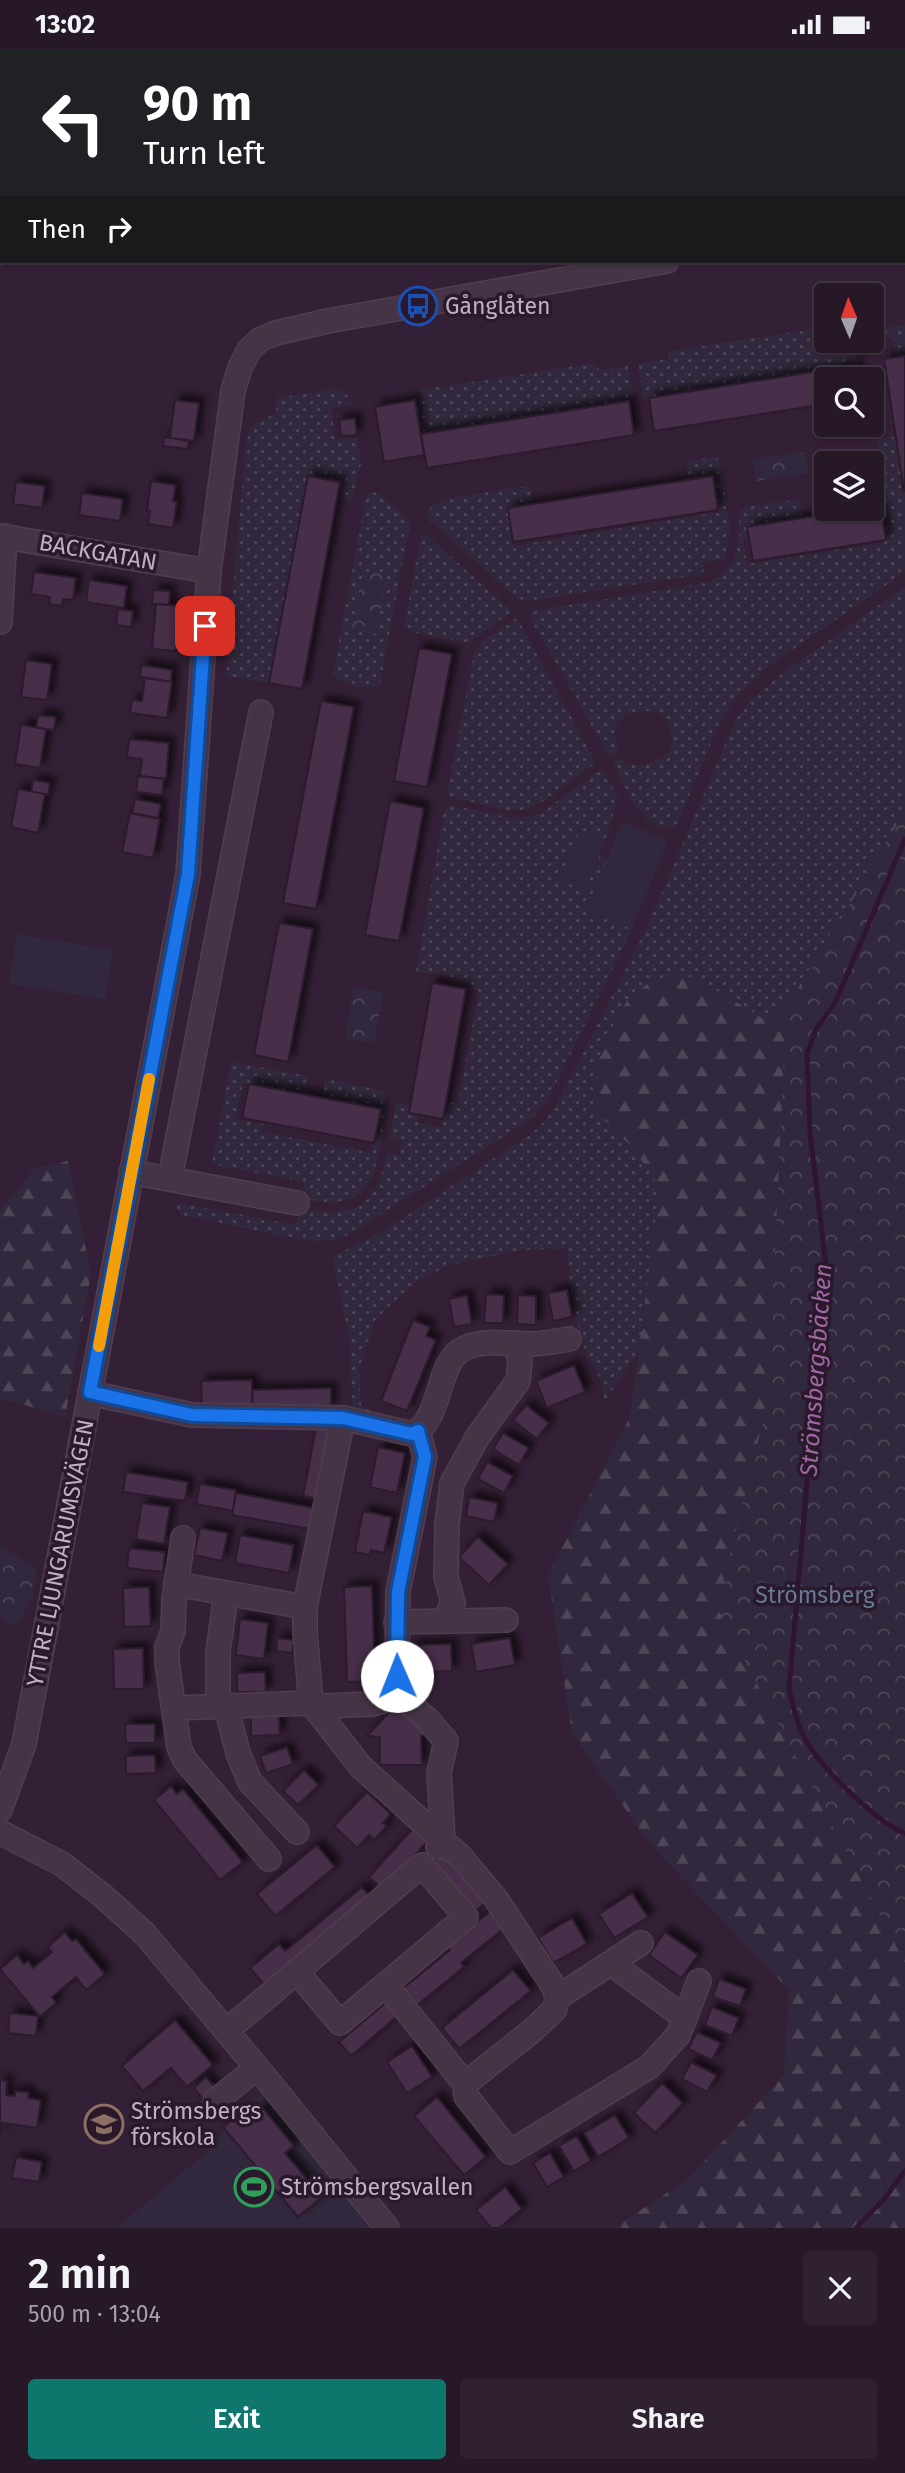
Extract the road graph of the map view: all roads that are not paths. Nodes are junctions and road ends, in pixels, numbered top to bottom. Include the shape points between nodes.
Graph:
1 (656, 263) edge
2 (2, 536) edge
3 (196, 569) dead end
4 (0, 622) edge
5 (261, 712) dead end
6 (131, 1172) junction
7 (170, 1178) junction
8 (297, 1203) dead end
9 (569, 1339) dead end
10 (510, 1343) junction
11 (90, 1392) junction
12 (343, 1418) junction
13 (418, 1431) junction
14 (425, 1457) junction
15 (457, 1471) junction
16 (183, 1538) dead end
17 (176, 1584) junction
18 (226, 1594) junction
19 (305, 1607) junction
20 (506, 1620) dead end
21 (444, 1621) junction
22 (396, 1622) junction
23 (393, 1689) junction
24 (311, 1703) junction
25 (226, 1706) junction
26 (174, 1708) junction
27 (0, 1810) edge
28 (0, 1832) edge
29 (297, 1832) dead end
30 (443, 1841) junction
31 (269, 1859) dead end
32 (422, 1865) junction
33 (641, 1943) dead end
34 (612, 1964) junction
35 (296, 1971) junction
36 (699, 1981) dead end
37 (386, 1985) junction
38 (557, 1998) junction
39 (685, 2018) junction
40 (226, 2031) junction
41 (257, 2068) junction
42 (465, 2084) junction
43 (215, 2101) dead end
44 (387, 2228) edge

1 - 6 street, YTTRE LJUNGARUMSVÄGEN via 328,321 276,333 248,350 228,421 209,571 188,874
2 - 3 street, BACKGATAN
2 - 4 street
5 - 7 street
6 - 7 street
6 - 11 street, YTTRE LJUNGARUMSVÄGEN
7 - 8 street
9 - 10 street
10 - 13 street via 461,1349
10 - 15 street via 518,1352 518,1381
11 - 12 street via 192,1415
11 - 27 street, YTTRE LJUNGARUMSVÄGEN via 24,1744
12 - 13 street via 412,1434
12 - 19 street
13 - 14 street
14 - 15 street
14 - 22 street via 402,1564
15 - 21 street via 450,1498 446,1577 453,1602
16 - 17 street
17 - 18 street
17 - 26 street via 173,1631 167,1647
18 - 19 street
18 - 25 street via 217,1681 218,1696
19 - 24 street
20 - 21 street
21 - 22 street
22 - 23 street
23 - 24 street via 383,1701 372,1703
23 - 30 street via 446,1741 439,1773
24 - 25 street
24 - 30 street via 361,1767
25 - 26 street
25 - 29 street via 250,1782
26 - 31 street via 185,1760
28 - 40 street via 62,1864 103,1896 145,1934
30 - 32 street
30 - 38 street via 496,1899
32 - 35 street
32 - 37 street via 466,1917
33 - 34 street
34 - 38 street
34 - 39 street
35 - 37 street via 340,2023
35 - 40 street
36 - 39 street
37 - 42 street
38 - 42 street via 555,2009 533,2030
39 - 42 street via 678,2035 649,2067 510,2152 466,2096
40 - 41 street
41 - 43 street
41 - 44 street

